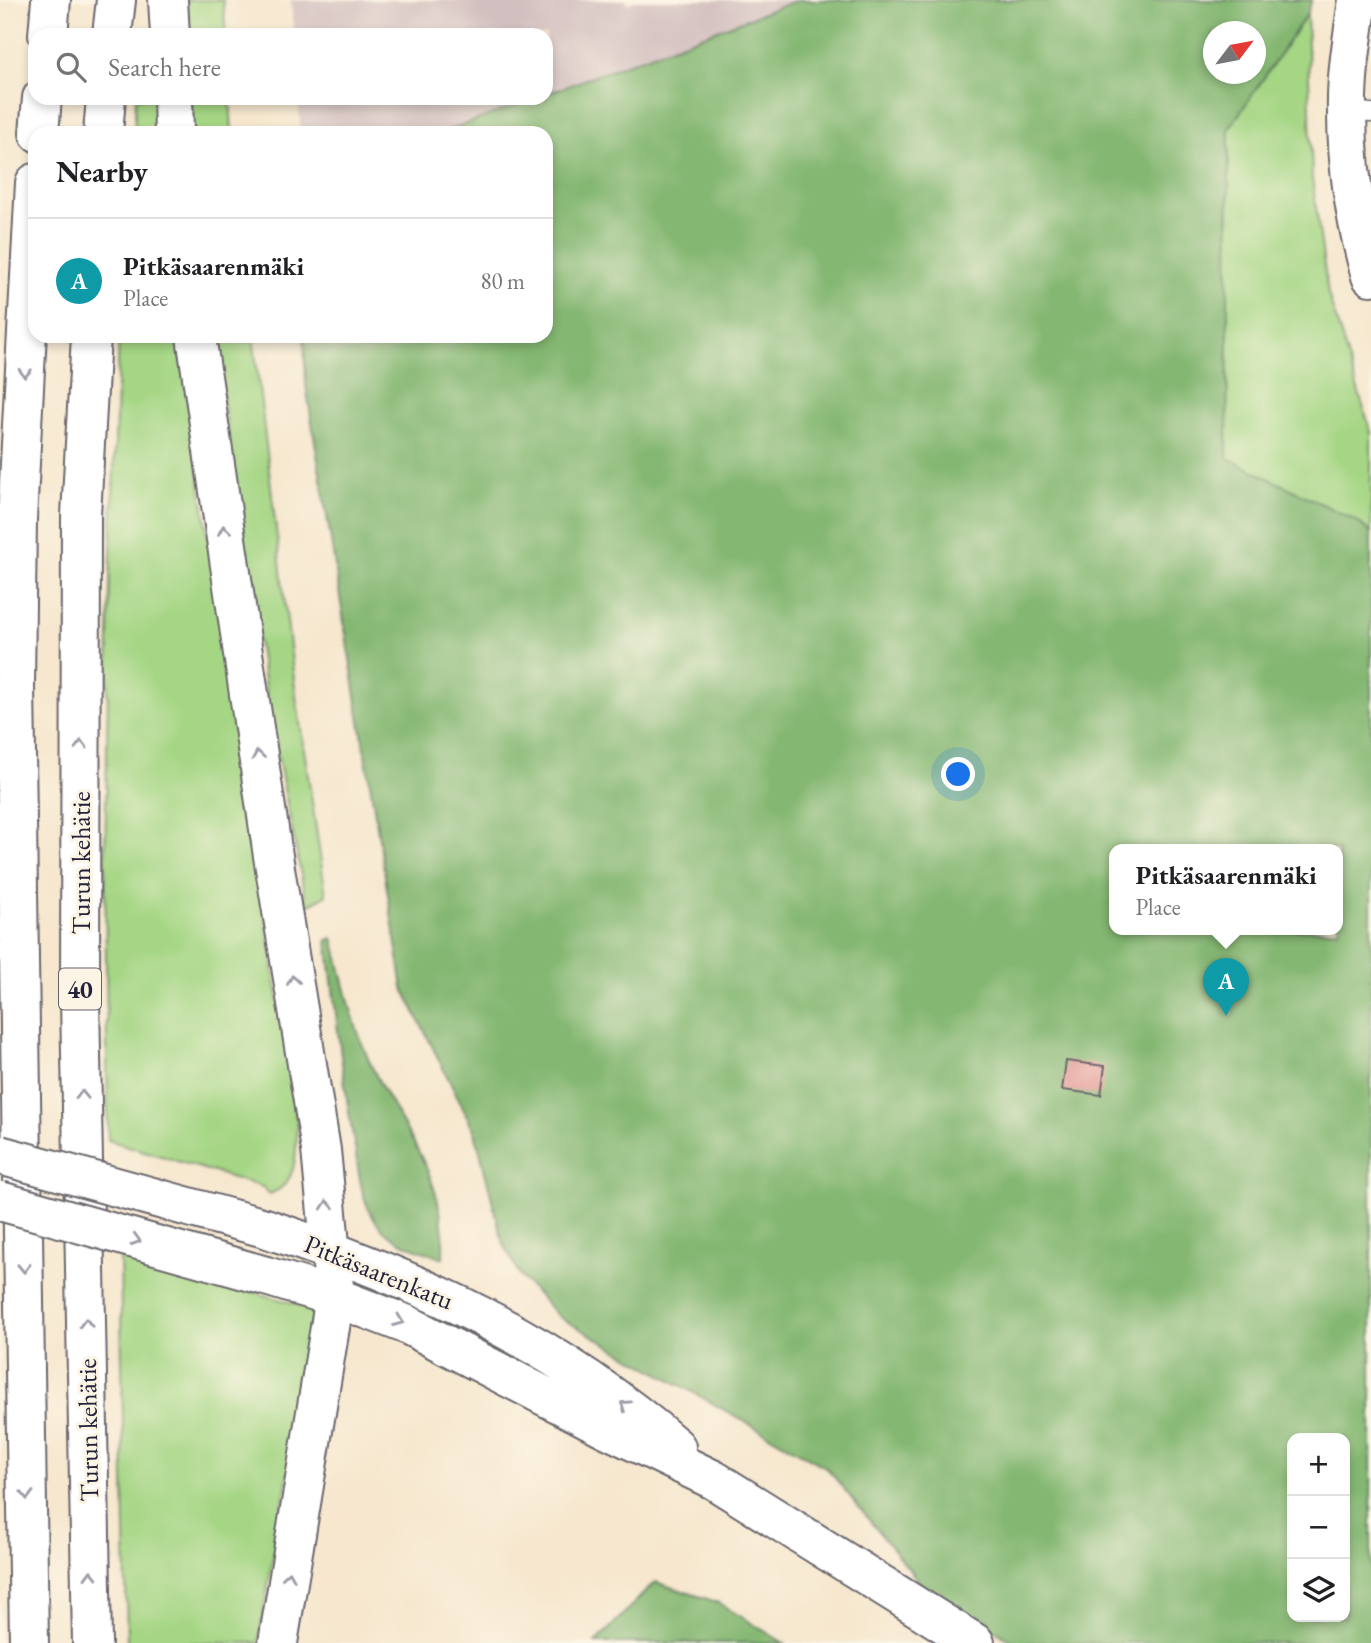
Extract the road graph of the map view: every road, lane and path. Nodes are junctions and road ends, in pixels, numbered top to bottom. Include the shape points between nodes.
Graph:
1 (51, 0) edge
2 (116, 0) edge
3 (168, 0) edge
4 (1358, 0) edge
5 (49, 28) edge
6 (113, 28) edge
7 (170, 28) edge
8 (41, 105) edge
9 (105, 105) edge
10 (173, 105) edge
11 (1359, 112) edge
12 (40, 126) edge
13 (104, 126) edge
14 (174, 126) edge
15 (1371, 276) edge
16 (28, 314) edge
17 (90, 343) edge
18 (196, 343) edge
19 (15, 685) junction
20 (0, 789) edge
21 (0, 1155) edge
22 (0, 1201) edge
23 (331, 1250) junction
24 (335, 1297) junction
25 (714, 1480) junction
26 (29, 1643) edge
27 (92, 1643) edge
28 (278, 1643) edge
29 (975, 1643) edge

1 - 5 main road
2 - 6 main road
3 - 7 main road
4 - 11 main road via 1349,65
8 - 12 main road
9 - 13 main road
10 - 14 main road
11 - 15 main road via 1349,151
16 -> 19 main road, 40 via 17,519
27 -> 17 main road, Turun kehätie / 40 via 80,1000 81,515
23 -> 18 main road via 321,1150
19 - 20 main road
19 -> 26 main road, 40
21 - 23 main road, Pitkäsaarenkatu, bridge
22 -> 24 main road, Pitkäsaarenkatu, bridge
23 - 24 main road
25 -> 23 main road, Pitkäsaarenkatu via 635,1411 527,1340 476,1312
24 -> 25 main road, Pitkäsaarenkatu via 408,1325
28 -> 24 main road
25 - 29 main road, Pitkäsaarenkatu

